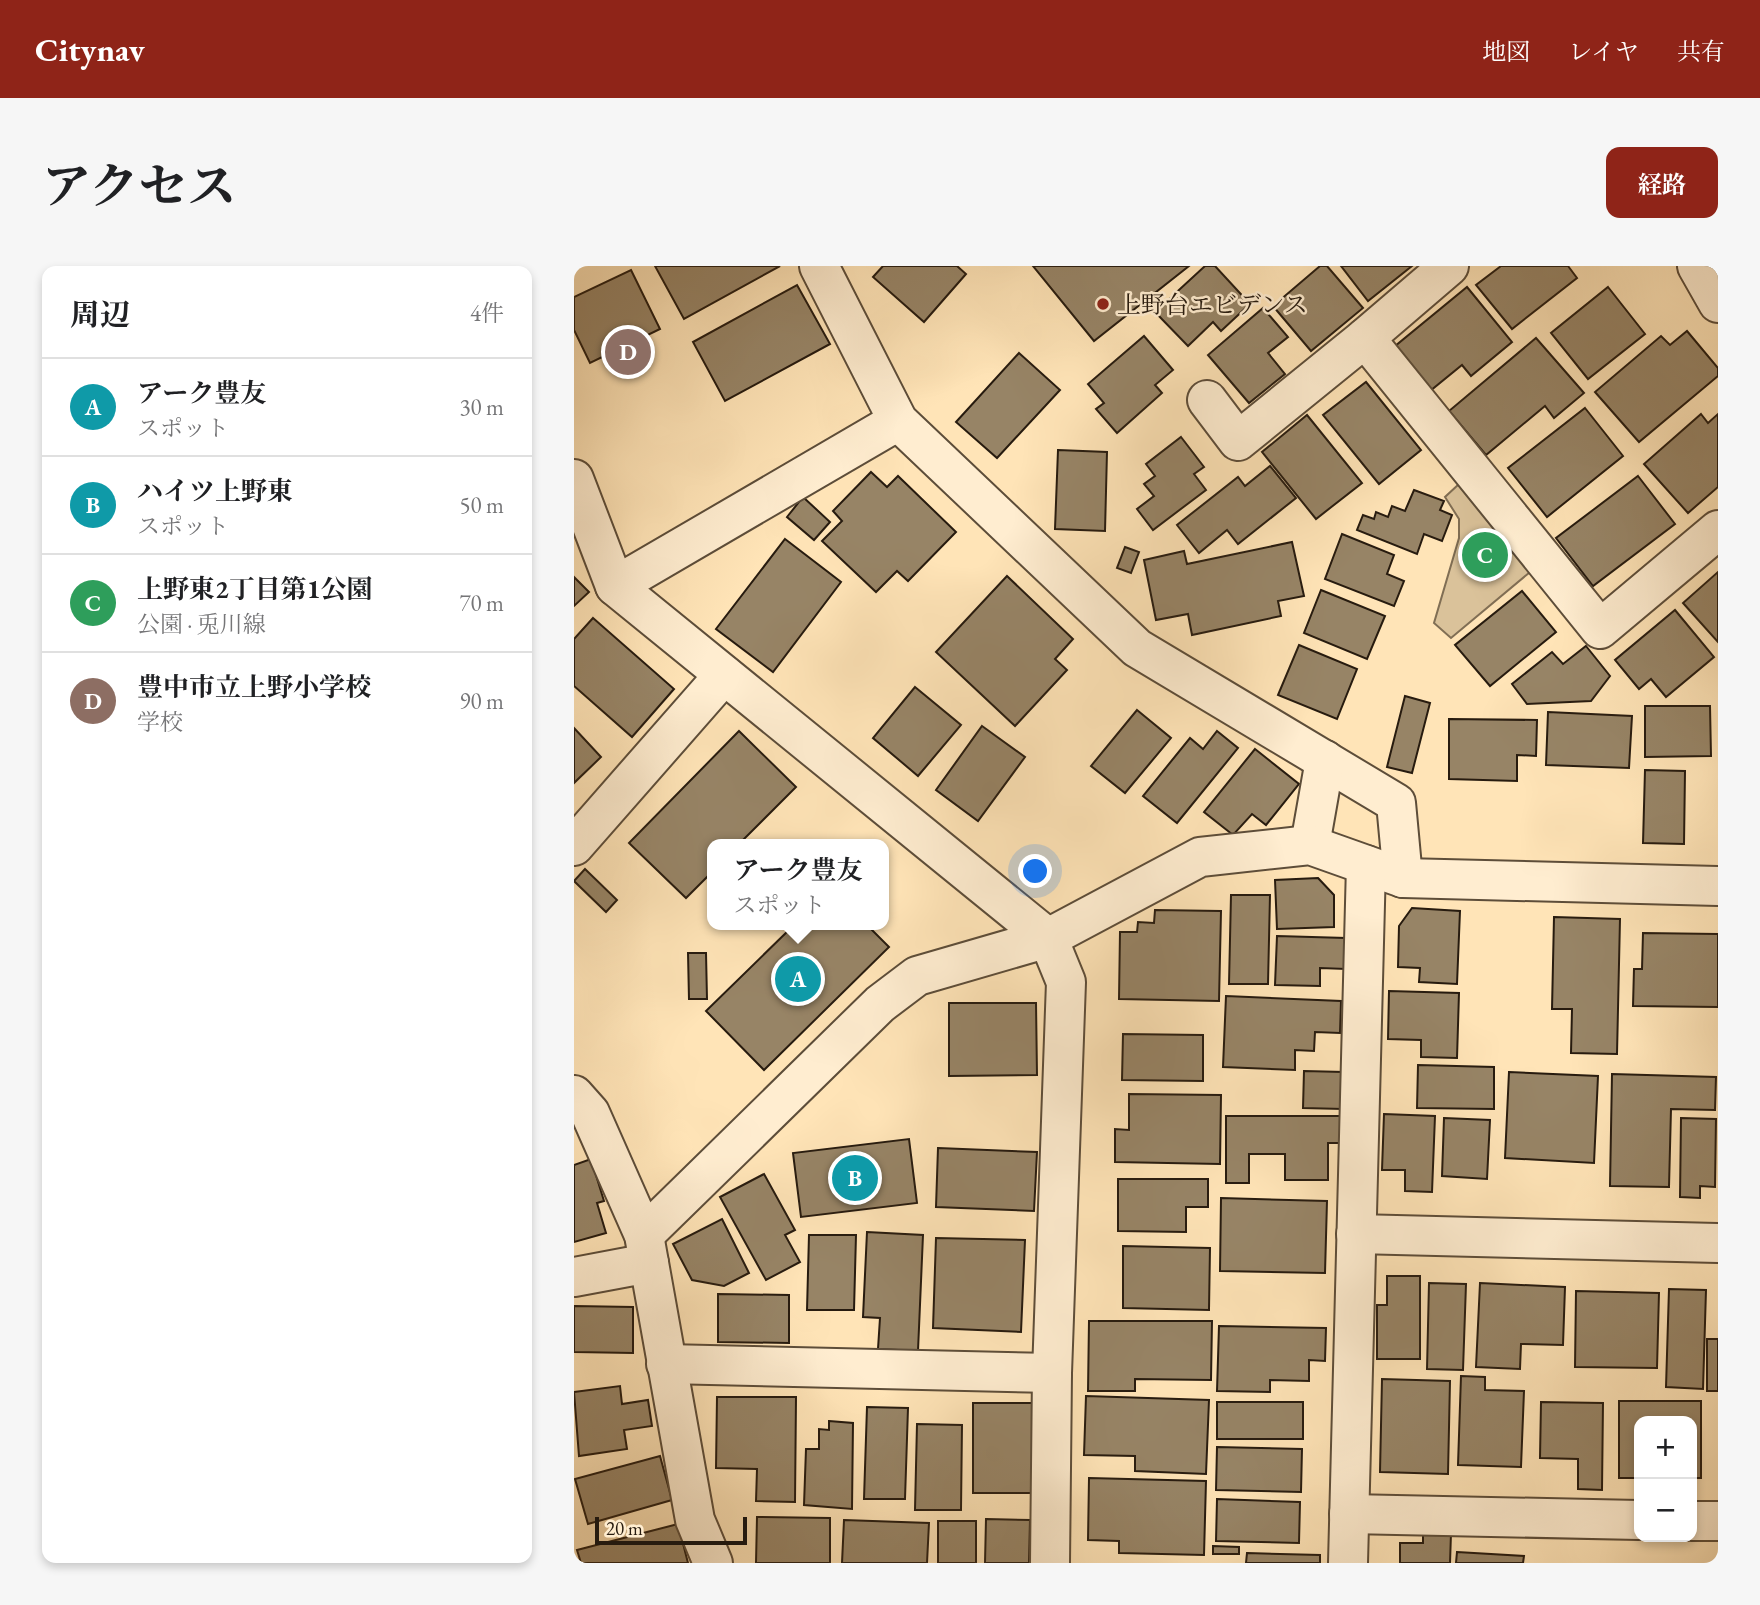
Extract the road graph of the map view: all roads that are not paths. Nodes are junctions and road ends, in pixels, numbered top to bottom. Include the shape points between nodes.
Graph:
1 (819, 266) edge
2 (1449, 266) edge
3 (1698, 266) edge
4 (1718, 303) edge
5 (1365, 338) junction
6 (1207, 400) dead end
7 (898, 421) junction
8 (574, 479) edge
9 (1718, 530) edge
10 (615, 586) junction
11 (724, 675) junction
12 (1325, 760) junction
13 (1310, 845) junction
14 (574, 846) edge
15 (1366, 865) junction
16 (1403, 878) junction
17 (1718, 886) edge
18 (1048, 937) junction
19 (574, 1095) edge
20 (1356, 1234) junction
21 (1718, 1243) edge
22 (646, 1249) junction
23 (574, 1277) edge
24 (666, 1364) junction
25 (1052, 1373) junction
26 (1349, 1514) junction
27 (1634, 1520) edge
28 (1697, 1521) edge
29 (1718, 1521) edge
30 (713, 1563) edge
31 (1049, 1563) edge
32 (1348, 1563) edge

1 - 7 street
2 - 5 street
3 - 4 street
5 - 6 street via 1238,441
5 - 9 street via 1600,629
7 - 10 street
7 - 12 street via 1137,648
8 - 10 street
10 - 11 street
11 - 14 street
11 - 18 street
12 - 13 street
12 - 16 street via 1396,803
13 - 15 street
13 - 18 street via 1200,857
15 - 16 street
15 - 20 street
16 - 17 street
18 - 22 street via 918,975 880,1004
18 - 25 street via 1066,982
19 - 22 street via 590,1113
20 - 21 street
20 - 26 street
22 - 23 street
22 - 24 street
24 - 25 street
24 - 30 street via 695,1520
25 - 31 street
26 - 27 street
26 - 32 street
28 - 29 street

